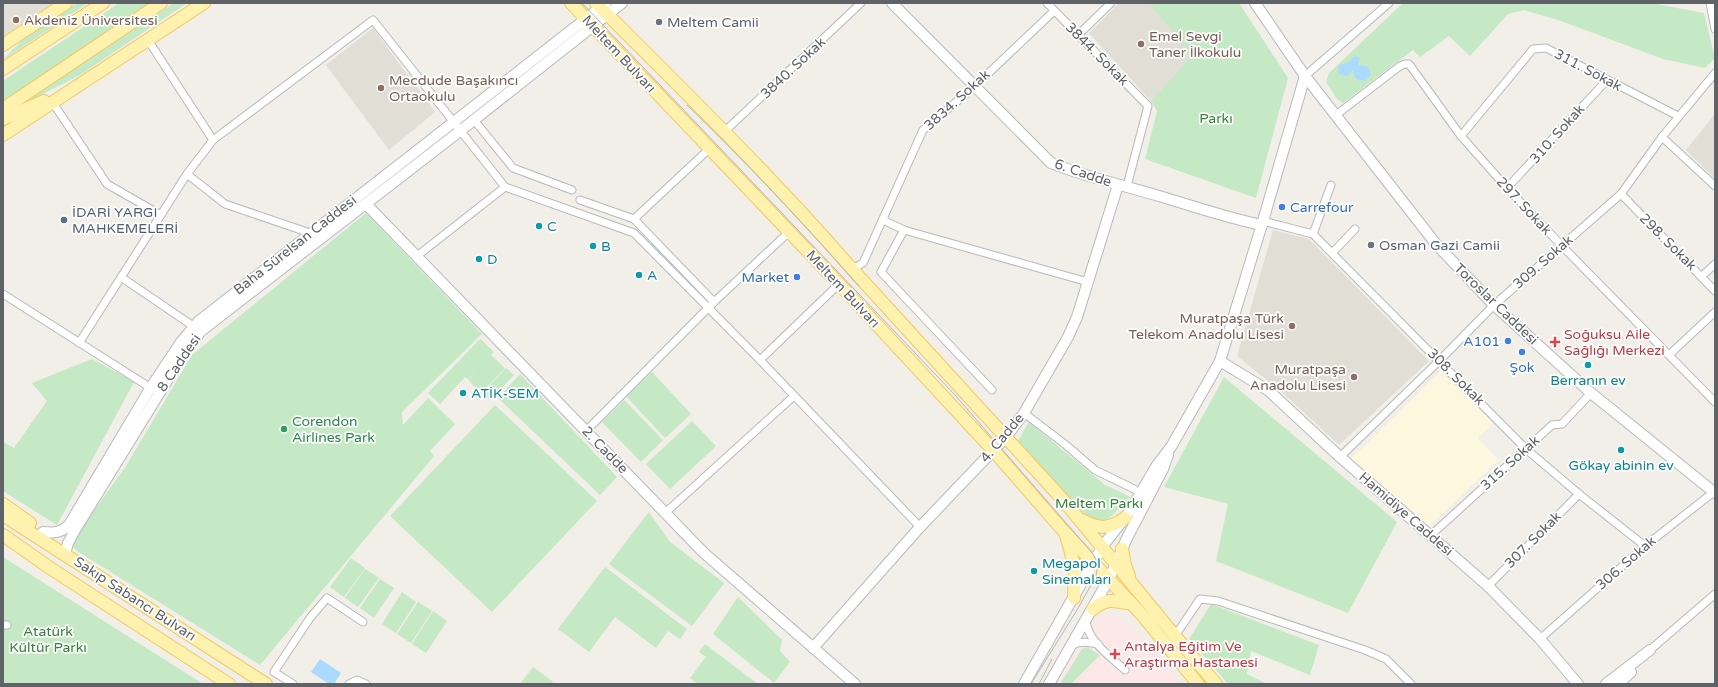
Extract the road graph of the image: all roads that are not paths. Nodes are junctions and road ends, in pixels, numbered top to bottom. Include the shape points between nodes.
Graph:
1 (66, 3) edge
2 (103, 3) edge
3 (161, 3) edge
4 (204, 3) edge
5 (571, 3) edge
6 (622, 3) edge
7 (861, 3) edge
8 (892, 3) edge
9 (1047, 3) edge
10 (1111, 3) edge
11 (1255, 3) edge
12 (1389, 3) edge
13 (1710, 3) edge
14 (602, 7) edge
15 (1054, 11) junction
16 (590, 22) junction
17 (1715, 29) edge
18 (19, 34) junction
19 (1078, 35) junction
20 (148, 40) junction
21 (3, 45) edge
22 (3, 51) edge
23 (8, 66) edge
24 (1715, 73) edge
25 (1305, 76) junction
26 (1607, 80) junction
27 (974, 87) junction
28 (74, 88) junction
29 (53, 102) junction
30 (3, 109) edge
31 (1336, 115) junction
32 (1678, 116) junction
33 (3, 119) edge
34 (474, 120) junction
35 (457, 127) junction
36 (724, 132) junction
37 (3, 135) edge
38 (1461, 136) junction
39 (1662, 137) junction
40 (213, 140) junction
41 (709, 149) junction
42 (187, 174) junction
43 (1331, 185) dead end
44 (505, 186) junction
45 (1122, 186) junction
46 (1715, 186) edge
47 (1507, 188) junction
48 (572, 190) dead end
49 (1621, 194) junction
50 (580, 200) dead end
51 (366, 204) junction
52 (161, 216) junction
53 (634, 219) junction
54 (883, 220) junction
55 (1263, 223) junction
56 (1355, 229) dead end
57 (904, 230) junction
58 (789, 232) junction
59 (310, 233) junction
60 (1313, 234) junction
61 (1562, 246) junction
62 (1333, 252) junction
63 (417, 256) junction
64 (1715, 264) edge
65 (852, 269) junction
66 (1702, 276) junction
67 (121, 277) junction
68 (1088, 282) junction
69 (838, 284) junction
70 (1715, 291) edge
71 (3, 294) edge
72 (714, 302) junction
73 (1494, 305) junction
74 (708, 308) junction
75 (1715, 312) edge
76 (193, 326) junction
77 (79, 343) junction
78 (1669, 355) junction
79 (760, 360) junction
80 (1220, 361) junction
81 (1439, 361) junction
82 (992, 390) dead end
83 (155, 391) junction
84 (1591, 393) junction
85 (794, 396) junction
86 (1715, 402) edge
87 (1024, 413) junction
88 (587, 430) junction
89 (1006, 437) junction
90 (1171, 447) junction
91 (1526, 449) junction
92 (993, 450) junction
93 (1340, 457) junction
94 (1134, 489) dead end
95 (1715, 493) edge
96 (1579, 494) junction
97 (3, 504) edge
98 (665, 513) junction
99 (3, 515) edge
100 (1078, 518) junction
101 (1125, 518) junction
102 (920, 527) junction
103 (43, 532) junction
104 (1065, 532) junction
105 (3, 535) edge
106 (1430, 536) junction
107 (3, 544) edge
108 (1645, 546) junction
109 (1102, 547) junction
110 (1122, 549) junction
111 (65, 554) junction
112 (1094, 563) junction
113 (1115, 563) junction
114 (50, 568) junction
115 (1109, 579) junction
116 (1488, 586) junction
117 (1137, 590) junction
118 (1714, 595) edge
119 (1074, 598) junction
120 (1132, 604) junction
121 (1092, 608) junction
122 (1086, 620) junction
123 (363, 622) dead end
124 (1175, 636) junction
125 (1540, 639) junction
126 (1098, 644) junction
127 (1072, 645) junction
128 (813, 648) junction
129 (1650, 650) junction
130 (1125, 670) dead end
131 (229, 684) edge
132 (266, 684) edge
133 (293, 684) edge
134 (348, 684) edge
135 (366, 684) edge
136 (856, 684) edge
137 (1024, 684) edge
138 (1049, 684) edge
139 (1198, 684) edge
140 (1216, 684) edge
141 (1411, 684) edge
142 (1578, 684) edge
143 (1606, 684) edge
144 (1618, 684) edge

1 - 18 main road
2 - 23 main road
3 - 30 main road
4 - 20 main road
5 - 16 main road, Meltem Bulvarı
6 - 14 main road, Baha Sürelsan Caddesi
7 - 36 street, 3840. Sokak
8 - 27 main road, 6. Cadde
9 - 15 street, 3844. Sokak
10 - 19 street
11 - 25 main road, Toroslar Caddesi
12 - 25 street
13 - 17 street
14 - 16 main road, Baha Sürelsan Caddesi
14 - 36 main road, Meltem Bulvarı
15 - 19 street, 3844. Sokak
15 - 27 street, 3834. Sokak
16 - 34 main road, Baha Sürelsan Caddesi
16 - 35 main road, Baha Sürelsan Caddesi
16 - 41 main road, Meltem Bulvarı
18 - 21 main road
18 - 22 main road
19 - 45 street, 3844. Sokak via 1148,106
20 - 28 main road
20 - 40 street
24 - 32 street, 309. Sokak
25 - 31 main road, Toroslar Caddesi
25 - 55 main road
26 - 32 street, 311. Sokak
26 - 38 street, 311. Sokak via 1546,48 1533,49
26 - 47 street, 310. Sokak
27 - 45 main road, 6. Cadde via 1051,163
27 - 54 street, 3834. Sokak via 923,130
28 - 29 main road
28 - 33 main road
29 - 37 main road
29 - 52 street via 107,184
31 - 38 street, 297. Sokak via 1400,66 1409,64
31 - 73 main road, Toroslar Caddesi via 1436,244
32 - 39 street, 309. Sokak
34 - 35 main road, Baha Sürelsan Caddesi
34 - 48 street via 513,168
35 - 40 street via 373,20
35 - 44 street
35 - 51 main road, Baha Sürelsan Caddesi
35 - 59 main road, Baha Sürelsan Caddesi
36 - 65 main road, Meltem Bulvarı
38 - 47 street, 297. Sokak
39 - 46 street
39 - 49 street, 309. Sokak
40 - 42 street
41 - 53 street
41 - 58 main road, Meltem Bulvarı
42 - 52 street
42 - 59 street via 225,204
43 - 60 street
44 - 63 street
44 - 74 street via 634,233
45 - 55 main road, 6. Cadde via 1208,212
45 - 68 main road, 4. Cadde
47 - 61 street, 297. Sokak
49 - 61 street, 309. Sokak
49 - 66 street, 298. Sokak
50 - 53 street
51 - 63 main road, 2. Cadde
51 - 83 main road, 8 Caddesi via 201,331
52 - 67 street
53 - 72 street
54 - 57 street
54 - 65 street, 3834. Sokak via 863,263
55 - 60 street, 308. Sokak
55 - 80 main road
56 - 62 street
57 - 68 street
57 - 82 street via 881,272
58 - 69 main road, Meltem Bulvarı
58 - 72 street
59 - 76 main road, Baha Sürelsan Caddesi
60 - 62 street, 308. Sokak
61 - 73 street, 309. Sokak
61 - 78 street, 297. Sokak
62 - 81 street, 308. Sokak
63 - 88 main road, 2. Cadde
64 - 66 street
65 - 89 main road, Meltem Bulvarı
66 - 70 street, 298. Sokak
67 - 76 street
67 - 77 street
68 - 87 main road, 4. Cadde via 1068,337
69 - 79 street
69 - 92 main road, Meltem Bulvarı
71 - 77 street
72 - 74 street
73 - 81 street, 309. Sokak
73 - 84 main road, Toroslar Caddesi
74 - 79 street
74 - 88 street
75 - 78 street
76 - 83 main road, Baha Sürelsan Caddesi via 181,342
77 - 83 street
78 - 86 street, 297. Sokak
79 - 85 street
80 - 90 main road
80 - 93 main road, Hamidiye Caddesi via 1268,391
81 - 91 street, 308. Sokak
81 - 93 street, 309. Sokak
83 - 103 main road, Baha Sürelsan Caddesi via 69,525 56,533
83 - 111 main road, 8 Caddesi via 75,530
84 - 91 street, 315. Sokak via 1562,424 1552,425
84 - 95 main road, Toroslar Caddesi
85 - 98 street
85 - 102 street
87 - 89 main road, 4. Cadde
87 - 94 street via 1095,470
88 - 98 main road, 2. Cadde
89 - 92 main road, 4. Cadde
89 - 100 main road, Meltem Bulvarı
90 - 101 main road
90 - 110 main road via 1163,469
91 - 96 street, 308. Sokak
91 - 106 street, 315. Sokak
92 - 102 main road, 4. Cadde
92 - 104 main road, Meltem Bulvarı
93 - 106 main road, Hamidiye Caddesi
95 - 108 street, 306. Sokak
96 - 108 street, 308. Sokak
96 - 116 street, 307. Sokak
97 - 103 main road
98 - 128 main road, 2. Cadde via 704,553
99 - 111 main road, Sakıp Sabancı Bulvarı
100 - 101 main road via 1107,528
100 - 109 main road, Meltem Bulvarı
101 - 109 main road
102 - 128 main road, 4. Cadde
103 - 111 main road
104 - 112 main road, Meltem Bulvarı
104 - 119 main road via 1074,567
105 - 114 main road
106 - 116 main road, Hamidiye Caddesi
107 - 114 main road
108 - 125 street, 306. Sokak
109 - 112 main road
109 - 113 main road, Meltem Bulvarı
110 - 113 main road
110 - 117 main road via 1125,564
111 - 132 main road, Sakıp Sabancı Bulvarı
112 - 115 main road, Meltem Bulvarı
112 - 119 main road
113 - 115 main road
113 - 117 main road, Meltem Bulvarı
114 - 131 main road, Sakıp Sabancı Bulvarı
115 - 120 main road, Meltem Bulvarı
115 - 121 main road
116 - 125 main road, Hamidiye Caddesi
117 - 124 main road
118 - 129 street
119 - 137 main road
120 - 121 main road via 1111,600
120 - 139 main road, Meltem Bulvarı
121 - 122 main road
122 - 126 street via 1087,627
122 - 127 main road
123 - 133 street via 327,598 310,618 274,672
124 - 140 main road
124 - 141 street via 1200,599 1218,601 1386,659
125 - 142 main road, Hamidiye Caddesi
126 - 127 street via 1078,642
126 - 130 street
127 - 138 main road
128 - 136 main road, 2. Cadde
129 - 143 main road
129 - 144 main road via 1635,669
134 - 135 street via 357,680

